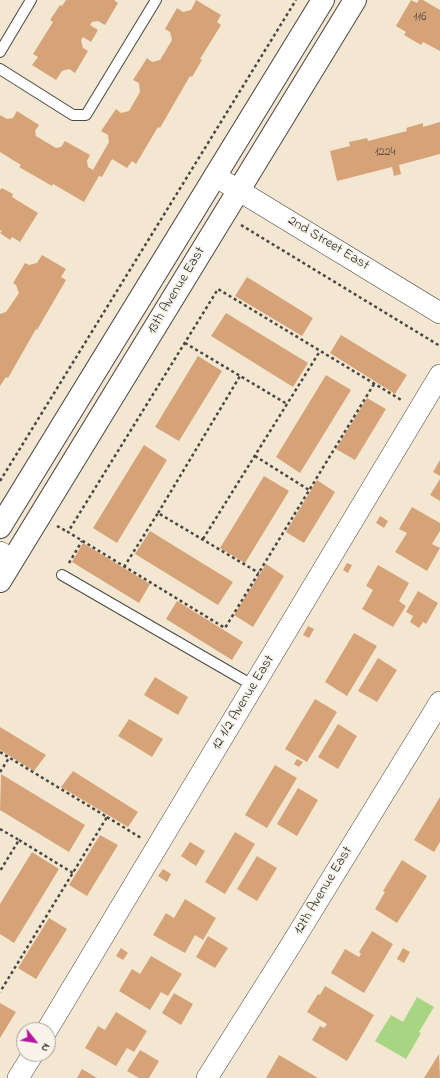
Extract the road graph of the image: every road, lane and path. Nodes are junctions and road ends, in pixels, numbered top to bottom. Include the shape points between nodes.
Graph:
1 (32, 0) edge
2 (156, 0) edge
3 (296, 0) edge
4 (323, 0) edge
5 (355, 0) edge
6 (0, 52) edge
7 (0, 69) edge
8 (215, 176) junction
9 (239, 190) junction
10 (241, 225) dead end
11 (440, 312) edge
12 (185, 343) junction
13 (440, 346) edge
14 (320, 351) junction
15 (440, 375) edge
16 (240, 376) junction
17 (374, 384) junction
18 (287, 404) junction
19 (419, 410) junction
20 (255, 456) junction
21 (0, 481) edge
22 (309, 490) junction
23 (158, 512) junction
24 (57, 526) dead end
25 (0, 527) edge
26 (68, 532) junction
27 (203, 539) junction
28 (82, 541) junction
29 (6, 556) edge
30 (124, 567) junction
31 (259, 573) junction
32 (62, 575) joint
33 (0, 581) edge
34 (254, 686) junction
35 (440, 702) edge
36 (0, 752) edge
37 (9, 758) junction
38 (0, 772) edge
39 (107, 817) junction
40 (0, 829) edge
41 (19, 840) junction
42 (145, 840) dead end
43 (0, 871) edge
44 (73, 873) junction
45 (0, 992) edge
46 (52, 1022) edge
47 (28, 1062) edge
48 (18, 1078) edge
49 (207, 1078) edge

1 - 6 lane
2 - 7 lane via 86,116 73,115
3 - 21 path
4 - 8 main road, 13th Avenue East
5 - 9 main road, 13th Avenue East
8 - 9 street, 2nd Street East
8 - 25 main road, 13th Avenue East
9 - 11 street, 2nd Street East
9 - 29 main road, 13th Avenue East
10 - 13 path
12 - 14 path via 218,289
12 - 16 path
12 - 26 path
14 - 17 path
14 - 18 path
15 - 19 street, 12 1/2 Avenue East
16 - 18 path
16 - 23 path
17 - 19 path
17 - 22 path
18 - 20 path
19 - 34 street, 12 1/2 Avenue East
20 - 22 path
20 - 27 path
22 - 31 path
23 - 27 path
23 - 30 path
24 - 26 path
26 - 28 path
27 - 31 path
28 - 30 path
28 - 32 path
29 - 33 main road, 13th Avenue East
30 - 31 path via 225,628
32 - 34 lane
34 - 46 street, 12 1/2 Avenue East
35 - 49 street, 12th Avenue East
36 - 37 path
37 - 38 path
37 - 39 path
39 - 42 path
39 - 44 path
40 - 41 path
41 - 43 path
41 - 44 path
44 - 45 path
47 - 48 street

